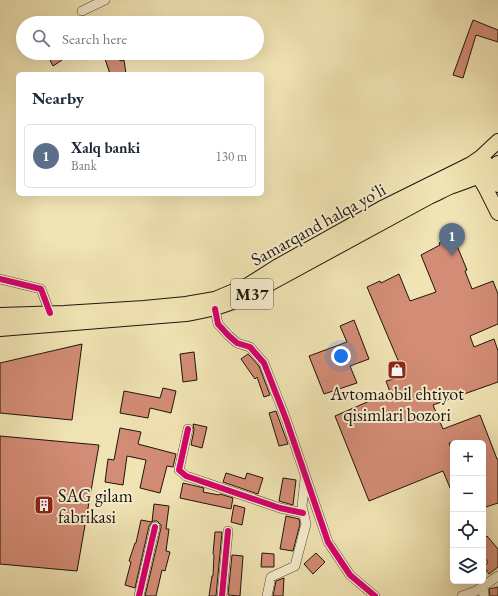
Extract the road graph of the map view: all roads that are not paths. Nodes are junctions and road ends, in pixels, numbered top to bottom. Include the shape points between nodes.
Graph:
1 (105, 0) edge
2 (82, 11) dead end
3 (498, 141) edge
4 (476, 160) junction
5 (489, 170) edge
6 (498, 185) edge
7 (498, 213) edge
8 (0, 279) edge
9 (215, 309) junction
10 (0, 315) edge
11 (59, 317) junction
12 (0, 329) edge
13 (188, 429) dead end
14 (305, 475) junction
15 (303, 513) junction
16 (155, 527) dead end
17 (228, 531) dead end
18 (498, 576) edge
19 (484, 586) junction
20 (139, 596) edge
21 (222, 596) edge
22 (267, 596) edge
23 (374, 596) edge
24 (462, 596) edge
25 (484, 596) edge

1 - 2 street
3 - 4 main road, Samarqand halqa yoʻli / M37
4 - 5 main road
4 - 11 main road, Samarqand halqa yoʻli / M37 via 382,208 248,285 215,299
5 - 6 main road
5 - 7 main road
5 - 9 main road, Samarqand halqa yoʻli / M37 via 441,191 247,296
8 - 11 street via 42,289
9 - 11 main road, Samarqand halqa yoʻli / M37 via 186,314
9 - 14 street via 218,324 237,343 250,347 264,363
10 - 11 main road, Samarqand halqa yoʻli / M37
11 - 12 main road, Samarqand halqa yoʻli / M37
13 - 15 street via 179,470 186,476 280,508
14 - 15 street
14 - 23 street via 328,542 350,575
15 - 22 street via 306,524 295,566 271,577
16 - 20 street
17 - 21 street
18 - 19 street
19 - 24 street
19 - 25 street

